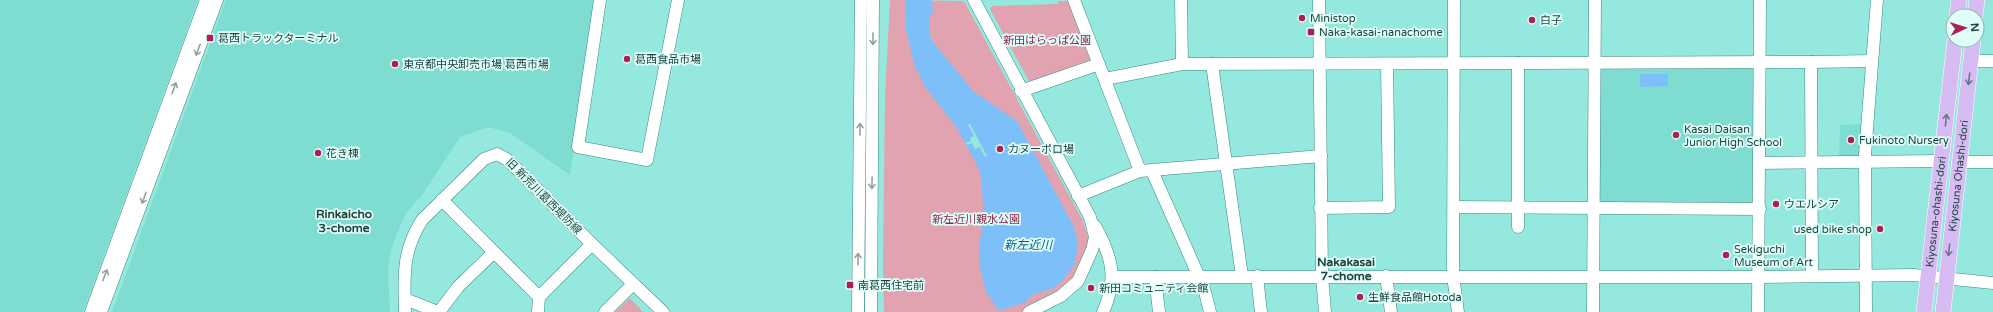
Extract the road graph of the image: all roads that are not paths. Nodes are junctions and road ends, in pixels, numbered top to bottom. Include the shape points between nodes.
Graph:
1 (206, 0) edge
2 (216, 0) edge
3 (600, 0) edge
4 (678, 0) edge
5 (861, 0) edge
6 (873, 0) edge
7 (974, 0) edge
8 (1074, 0) edge
9 (1181, 0) edge
10 (1319, 0) edge
11 (1454, 0) edge
12 (1595, 0) edge
13 (1760, 0) edge
14 (1877, 0) edge
15 (1954, 48) edge
16 (1972, 48) edge
17 (1872, 60) junction
18 (1971, 61) junction
19 (1993, 61) edge
20 (1760, 62) junction
21 (1812, 62) junction
22 (1454, 63) junction
23 (1518, 63) junction
24 (1594, 63) junction
25 (1099, 64) junction
26 (1182, 64) junction
27 (1212, 64) junction
28 (1387, 64) junction
29 (1319, 65) junction
30 (1105, 79) junction
31 (1021, 91) junction
32 (169, 116) junction
33 (1321, 156) junction
34 (1866, 161) junction
35 (1941, 161) junction
36 (1812, 162) junction
37 (1959, 162) junction
38 (1993, 162) edge
39 (1760, 163) junction
40 (1226, 164) junction
41 (1146, 171) junction
42 (1078, 196) junction
43 (442, 200) junction
44 (1454, 207) junction
45 (1518, 207) junction
46 (1320, 208) junction
47 (1593, 208) junction
48 (1760, 209) junction
49 (1090, 217) junction
50 (1518, 227) dead end
51 (592, 244) junction
52 (493, 253) junction
53 (1866, 275) junction
54 (1198, 276) junction
55 (1242, 276) junction
56 (1257, 276) junction
57 (1322, 276) junction
58 (1386, 276) junction
59 (1453, 276) junction
60 (1812, 276) junction
61 (1928, 276) junction
62 (1112, 277) junction
63 (1155, 277) junction
64 (1593, 277) junction
65 (1760, 277) junction
66 (1946, 278) junction
67 (1993, 283) edge
68 (633, 284) junction
69 (539, 297) junction
70 (405, 299) junction
71 (91, 312) edge
72 (101, 312) edge
73 (405, 312) edge
74 (439, 312) edge
75 (538, 312) edge
76 (605, 312) edge
77 (663, 312) edge
78 (858, 312) edge
79 (871, 312) edge
80 (1030, 312) edge
81 (1103, 312) edge
82 (1159, 312) edge
83 (1210, 312) edge
84 (1262, 312) edge
85 (1325, 312) edge
86 (1391, 312) edge
87 (1458, 312) edge
88 (1593, 312) edge
89 (1758, 312) edge
90 (1866, 312) edge
91 (1924, 312) edge
92 (1943, 312) edge

32 -> 1 street
2 -> 32 street
3 - 4 street via 578,147 647,160
78 -> 5 street
6 -> 79 street
7 - 31 street
8 - 25 street
9 - 26 street
10 - 29 street
11 - 22 street
12 - 24 street
13 - 20 street
14 - 17 street
35 -> 15 main road, Kiyosuna-ohashi-dori
16 - 18 main road, Kiyosuna Ohashi-dori
17 - 21 street
17 - 34 street
18 - 19 street
18 -> 37 main road, Kiyosuna Ohashi-dori
20 - 21 street
20 - 24 street
20 - 39 street
21 - 36 street
22 - 23 street
22 - 28 street
22 - 44 street
23 - 24 street
23 - 45 street
24 - 47 street
25 - 30 street
25 - 31 street
26 - 27 street
26 - 30 street
27 - 29 street
27 - 40 street
28 - 29 street
28 - 46 street via 1389,207
29 - 33 street
30 - 41 street
31 - 42 street
71 -> 32 street
32 -> 72 street
33 - 40 street
33 - 46 street
34 - 35 street
34 - 36 street
34 - 53 street
35 - 61 main road, Kiyosuna-ohashi-dori
36 - 39 street
36 - 60 street
37 - 38 street
37 -> 66 main road, Kiyosuna Ohashi-dori
39 - 48 street
40 - 41 street
40 - 55 street
41 - 42 street
41 - 54 street
42 - 49 street
43 - 51 street, 旧 新荒川葛西堤防線 via 484,159 490,155 502,155
43 - 52 street
43 - 70 street, 旧 新荒川葛西堤防線 via 422,220 409,244 405,259
44 - 45 street
44 - 59 street
45 - 47 street
45 - 50 street
46 - 57 street
47 - 48 street
47 - 64 street
48 - 65 street
49 - 62 street via 1111,259
49 - 80 street via 1095,237 1078,281 1061,296
51 - 68 street, 旧 新荒川葛西堤防線
51 - 69 street
52 - 69 street
52 - 74 street via 458,287
53 - 60 street
53 - 61 street
53 - 90 street
54 - 55 street
54 - 63 street
54 - 83 street
55 - 56 street
56 - 57 street
56 - 84 street
57 - 58 street
57 - 85 street
58 - 59 street
58 - 86 street
59 - 64 street
59 - 87 street
60 - 65 street
61 - 66 street
61 - 91 main road, Kiyosuna-ohashi-dori
62 - 63 street
62 - 81 street via 1110,293
63 - 82 street
64 - 65 street
64 - 88 street
65 - 89 street
66 - 67 street
66 - 92 main road, Kiyosuna Ohashi-dori
68 - 76 street
68 - 77 street, 旧 新荒川葛西堤防線
69 - 75 street
70 - 73 street, 旧 新荒川葛西堤防線
70 - 74 street

